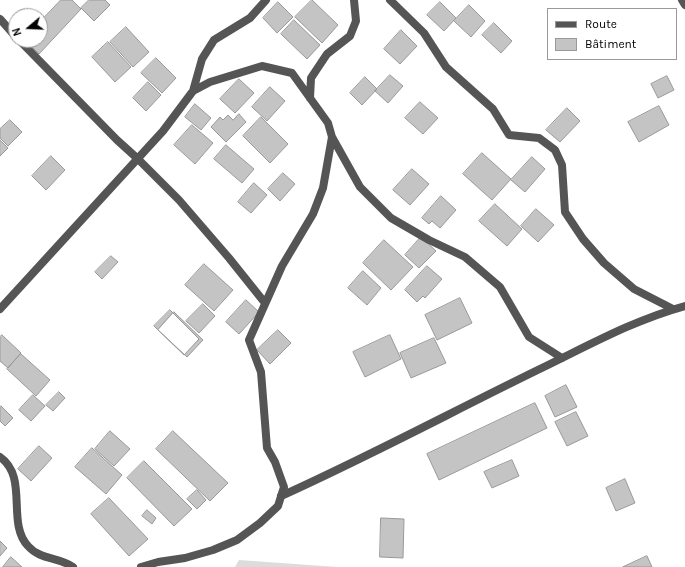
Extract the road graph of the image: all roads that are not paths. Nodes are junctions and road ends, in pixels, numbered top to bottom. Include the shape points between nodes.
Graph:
1 (266, 0) edge
2 (354, 0) edge
3 (390, 0) edge
4 (682, 0) edge
5 (685, 5) edge
6 (0, 19) edge
7 (8, 28) edge
8 (27, 48) edge
9 (193, 91) junction
10 (310, 98) junction
11 (332, 137) junction
12 (138, 159) junction
13 (265, 303) junction
14 (685, 306) edge
15 (0, 309) edge
16 (673, 309) junction
17 (562, 358) junction
18 (0, 457) edge
19 (281, 496) junction
20 (73, 567) edge
21 (141, 567) edge

1 - 9 street via 250,18 214,40 202,59
2 - 10 street via 356,21 350,36 327,54 311,78
3 - 16 street via 424,32 446,67 494,109 509,135 539,138 555,150 562,165 565,212 604,264 634,289
4 - 5 street
6 - 7 street
8 - 12 street
9 - 10 street via 210,82 262,66 292,73
9 - 12 street via 163,132
10 - 11 street via 328,123
11 - 13 street via 323,188 313,214 282,266
11 - 17 street via 360,187 391,218 465,257 500,287 529,337
12 - 13 street via 179,200
12 - 15 street
13 - 19 street via 249,340 261,372 266,448 275,462 284,488
14 - 16 street
16 - 17 street via 620,330
17 - 19 street
18 - 20 street via 10,468 21,534 28,546 44,557
19 - 21 street via 278,506 237,540 185,558

